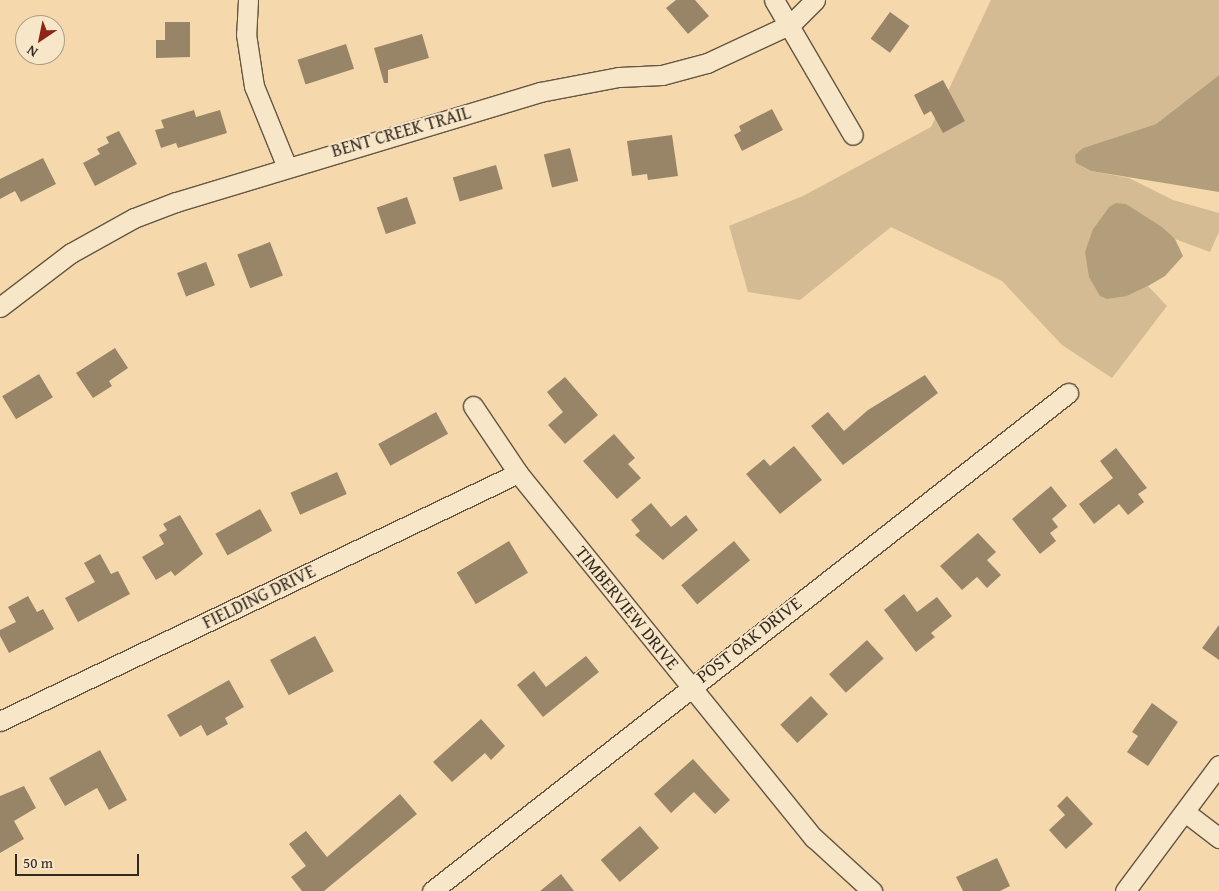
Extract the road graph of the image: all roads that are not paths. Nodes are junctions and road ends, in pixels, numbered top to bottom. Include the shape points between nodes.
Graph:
1 (248, 0) edge
2 (774, 0) edge
3 (815, 0) edge
4 (792, 24) junction
5 (854, 135) dead end
6 (286, 165) junction
7 (0, 307) edge
8 (1068, 392) dead end
9 (473, 406) dead end
10 (518, 473) junction
11 (690, 686) junction
12 (0, 721) edge
13 (1219, 765) edge
14 (1185, 812) junction
15 (1219, 838) edge
16 (432, 891) edge
17 (872, 891) edge
18 (1125, 891) edge

1 - 6 street via 246,34 254,86
2 - 4 street
3 - 4 street, BENT CREEK TRAIL
4 - 5 street
4 - 6 street, BENT CREEK TRAIL via 689,68 662,75 619,77 540,92
6 - 7 street, BENT CREEK TRAIL via 134,218 50,266
8 - 11 street, POST OAK DRIVE
9 - 10 street, TIMBERVIEW DRIVE
10 - 11 street, TIMBERVIEW DRIVE
10 - 12 street, FIELDING DRIVE
11 - 16 street, POST OAK DRIVE
11 - 17 street, TIMBERVIEW DRIVE via 814,838
13 - 14 street
14 - 15 street
14 - 18 street

